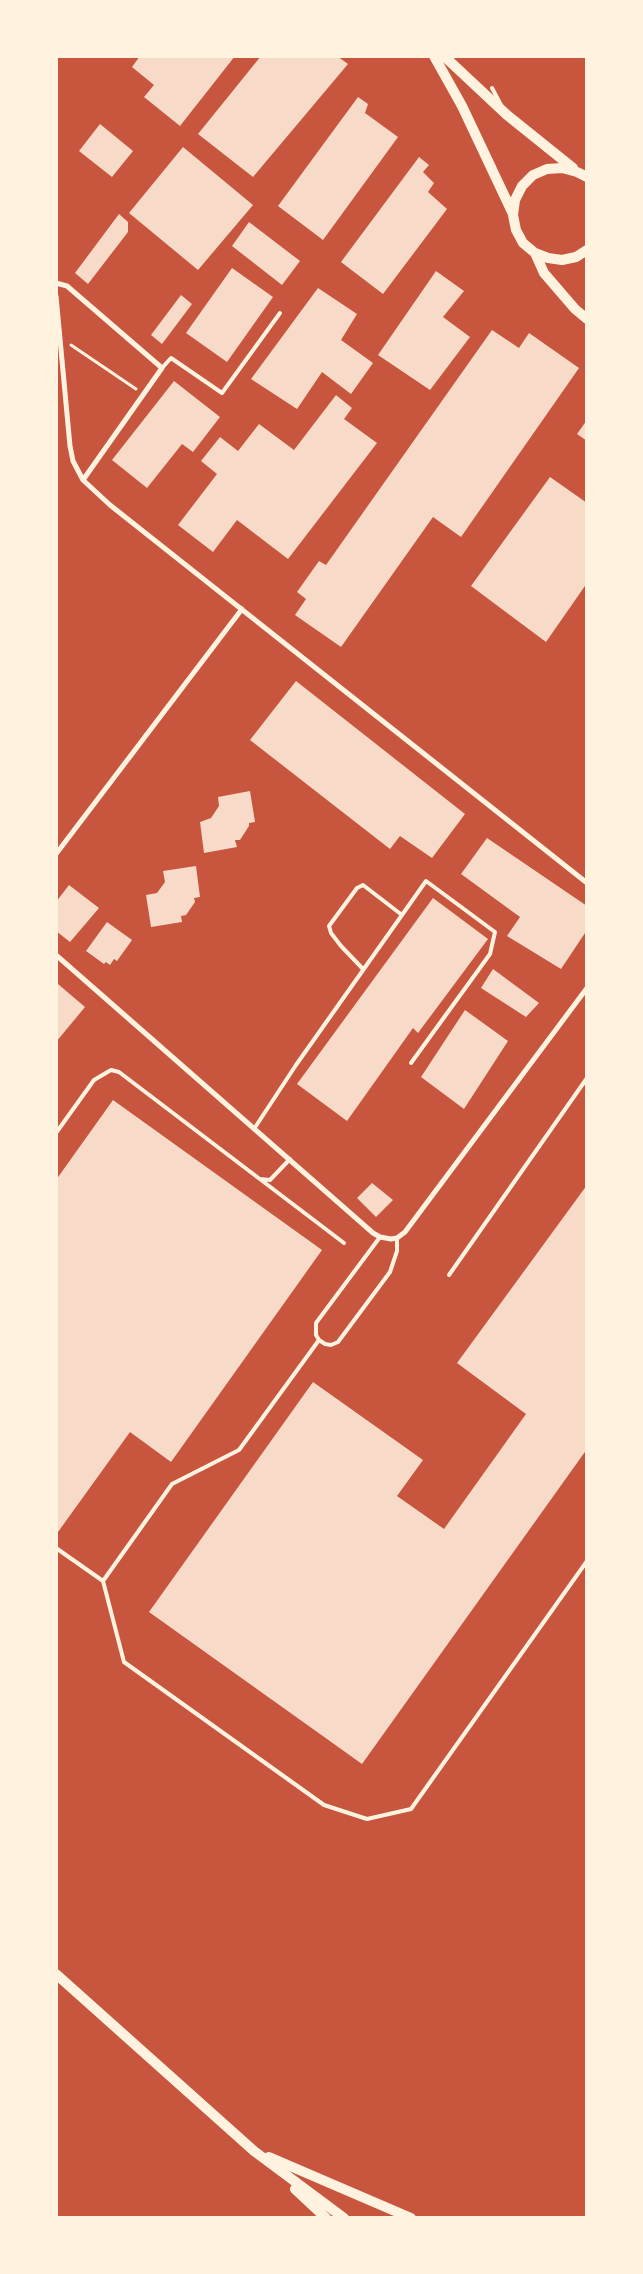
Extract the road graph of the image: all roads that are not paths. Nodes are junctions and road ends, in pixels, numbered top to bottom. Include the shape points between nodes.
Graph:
1 (434, 56) edge
2 (444, 56) edge
3 (492, 88) dead end
4 (507, 115) junction
5 (584, 173) edge
6 (513, 215) junction
7 (587, 250) edge
8 (534, 253) junction
9 (56, 283) edge
10 (56, 296) edge
11 (280, 313) dead end
12 (587, 319) edge
13 (162, 368) junction
14 (83, 480) junction
15 (242, 609) junction
16 (56, 854) edge
17 (587, 883) edge
18 (402, 915) junction
19 (56, 955) edge
20 (363, 969) junction
21 (587, 988) edge
22 (411, 1063) dead end
23 (587, 1078) edge
24 (254, 1129) junction
25 (56, 1133) edge
26 (290, 1159) junction
27 (260, 1179) junction
28 (380, 1237) junction
29 (394, 1238) junction
30 (344, 1244) dead end
31 (449, 1275) dead end
32 (319, 1340) junction
33 (56, 1548) edge
34 (587, 1561) edge
35 (103, 1581) junction
36 (56, 1974) edge
37 (254, 2151) junction
38 (326, 2218) edge
39 (344, 2218) edge
40 (411, 2218) edge

1 - 6 main road via 462,106
2 - 4 main road
3 - 4 lane
4 - 5 main road
5 - 6 main road via 555,168 533,176 522,186 515,200
6 - 8 main road via 523,243
7 - 8 main road via 562,260
8 - 12 main road via 544,272
9 - 13 street via 67,286
10 - 14 street via 70,446
11 - 13 lane via 222,393 171,358
13 - 14 street
14 - 15 street
15 - 16 street
15 - 17 street
18 - 20 lane
18 - 20 lane via 363,885 357,888 329,926 341,946
18 - 22 lane via 426,881 495,932 490,954
19 - 24 street
20 - 24 lane
21 - 29 street via 405,1232
23 - 31 lane
24 - 26 street
25 - 27 lane via 94,1080 110,1070 120,1072
26 - 27 lane via 270,1180
26 - 28 street
27 - 30 lane
28 - 29 street
28 - 32 lane via 316,1323 314,1330
29 - 32 lane via 397,1251 390,1272 338,1342 331,1345
32 - 35 lane via 239,1450 172,1484
33 - 35 lane
34 - 35 lane via 411,1809 367,1819 324,1805 124,1662
36 - 37 main road
37 - 38 main road
37 - 39 main road
37 - 40 main road

